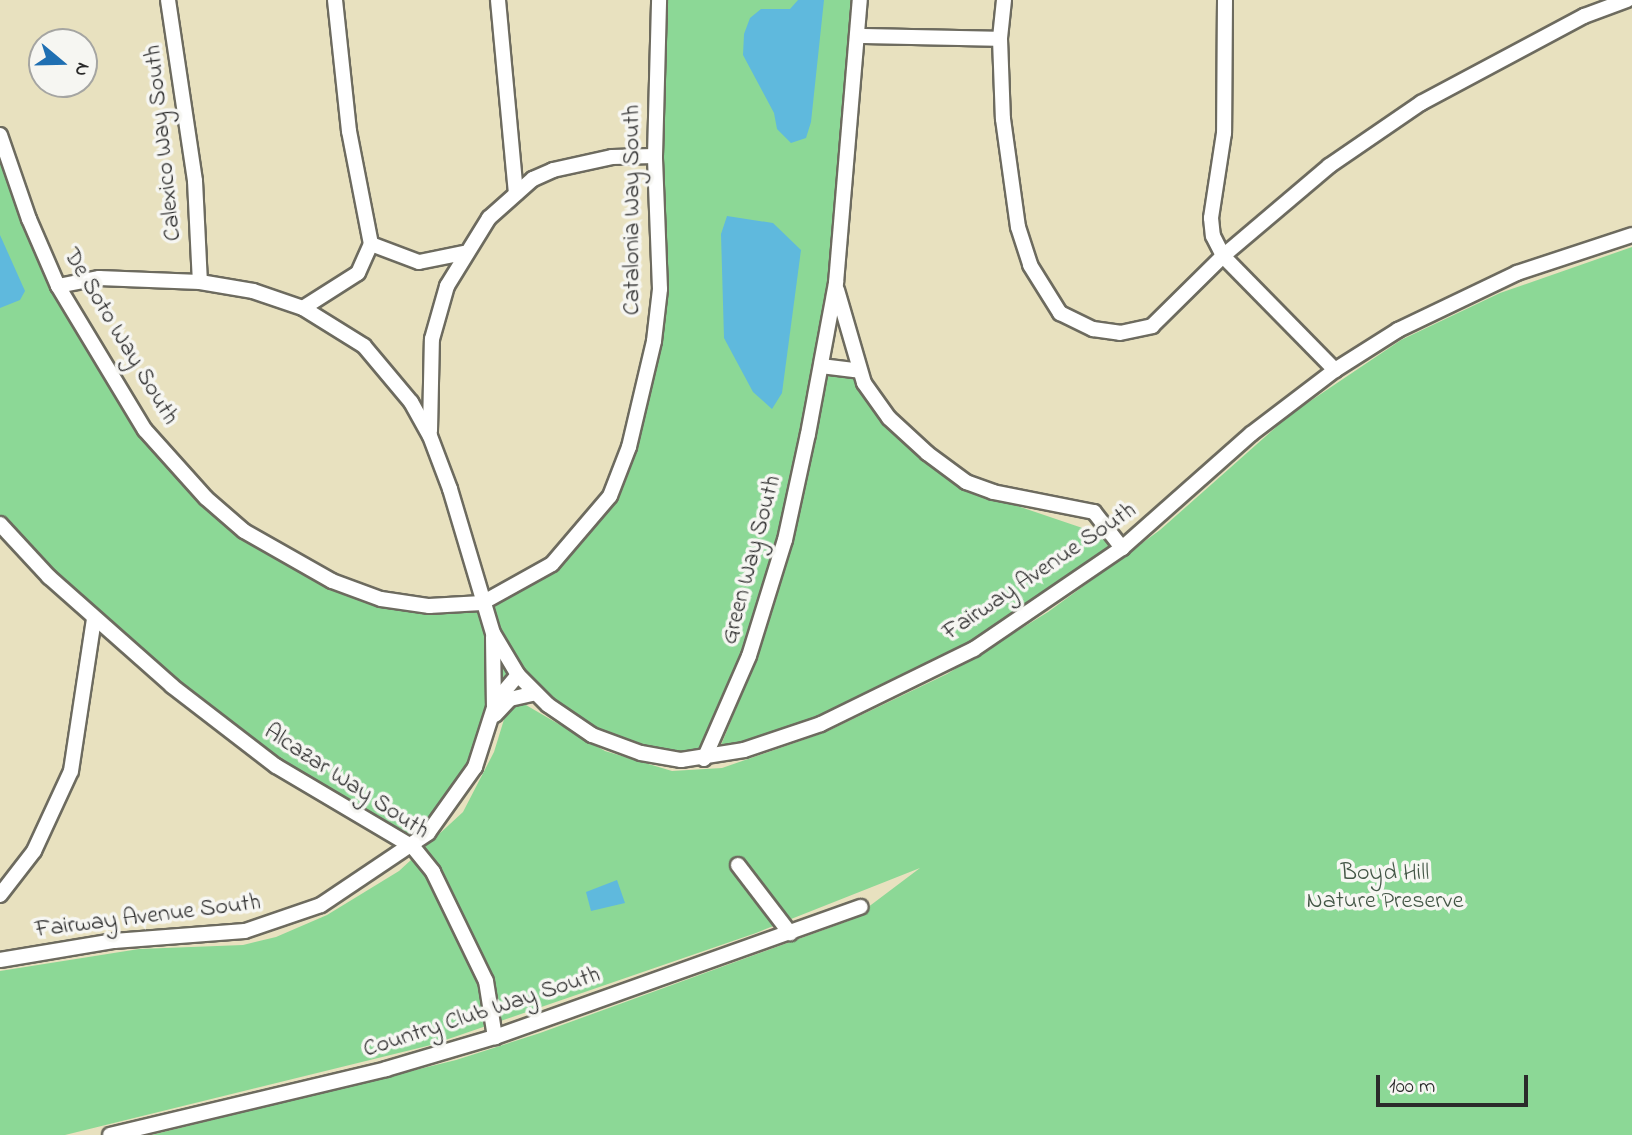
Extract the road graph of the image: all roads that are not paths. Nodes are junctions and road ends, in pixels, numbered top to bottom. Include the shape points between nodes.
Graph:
1 (169, 0) edge
2 (335, 0) edge
3 (498, 0) edge
4 (659, 0) edge
5 (860, 0) edge
6 (1004, 0) edge
7 (1225, 0) edge
8 (1627, 0) edge
9 (859, 36) junction
10 (1000, 39) junction
11 (0, 135) edge
12 (655, 156) junction
13 (516, 193) junction
14 (1632, 235) edge
15 (371, 244) junction
16 (464, 253) junction
17 (1223, 256) junction
18 (200, 282) junction
19 (836, 283) junction
20 (58, 286) junction
21 (303, 309) junction
22 (821, 366) junction
23 (1335, 370) junction
24 (860, 372) junction
25 (430, 436) junction
26 (0, 524) edge
27 (1122, 548) junction
28 (482, 603) junction
29 (94, 619) junction
30 (493, 633) junction
31 (518, 675) junction
32 (535, 694) junction
33 (494, 712) junction
34 (704, 759) junction
35 (413, 847) junction
36 (738, 865) dead end
37 (0, 895) edge
38 (861, 907) dead end
39 (790, 933) junction
40 (0, 960) edge
41 (495, 1037) junction
42 (110, 1135) edge

1 - 18 street, Calexico Way South via 195,181
2 - 15 street via 349,131
3 - 13 street
4 - 12 street, Catalonia Way South
5 - 9 street, Green Way South
6 - 10 street
7 - 17 street via 1224,133 1211,218 1213,236
8 - 17 street via 1584,16 1421,103 1329,166
9 - 10 street
9 - 19 street, Green Way South
10 - 17 street via 1003,119 1018,227 1030,265 1060,313 1093,329 1120,333 1152,326
11 - 20 street, De Soto Way South
12 - 13 street via 576,162 533,179
12 - 28 street, Catalonia Way South via 660,289 654,341 629,447 615,484 591,522 552,564
13 - 16 street via 489,218
14 - 23 street, Fairway Avenue South via 1576,250 1455,301
15 - 16 street via 419,262
15 - 21 street via 358,273
16 - 25 street via 447,286 432,339
17 - 23 street
18 - 20 street via 99,278
18 - 21 street via 253,291
19 - 22 street, Green Way South
19 - 24 street, Green Way South
20 - 28 street, De Soto Way South via 145,430 206,498 244,531 313,572 381,599 429,606
21 - 25 street via 364,346 389,371
22 - 24 street
22 - 34 street, Green Way South via 785,540 749,656
23 - 27 street, Fairway Avenue South via 1251,434
24 - 27 street, Green Way South via 890,418 966,482 1024,501 1094,512
25 - 28 street, Fairway Avenue South
26 - 29 street, Alcazar Way South
27 - 34 street, Fairway Avenue South via 974,649 900,687 821,724
28 - 30 street, Fairway Avenue South
29 - 35 street, Alcazar Way South via 276,766
29 - 37 street via 71,771 34,851
30 - 31 street, Fairway Avenue South
30 - 33 street
31 - 32 street, Fairway Avenue South
31 - 33 street, Fairway Avenue South
32 - 33 street via 510,699
32 - 34 street, Fairway Avenue South via 568,720 620,747 681,760
33 - 35 street, Fairway Avenue South via 461,792
35 - 40 street, Fairway Avenue South via 321,905 280,922 245,931 114,942
35 - 41 street, Alcazar Way South via 433,872 486,981
36 - 39 street
38 - 39 street, Country Club Way South
39 - 41 street, Country Club Way South
41 - 42 street, Country Club Way South via 386,1069

